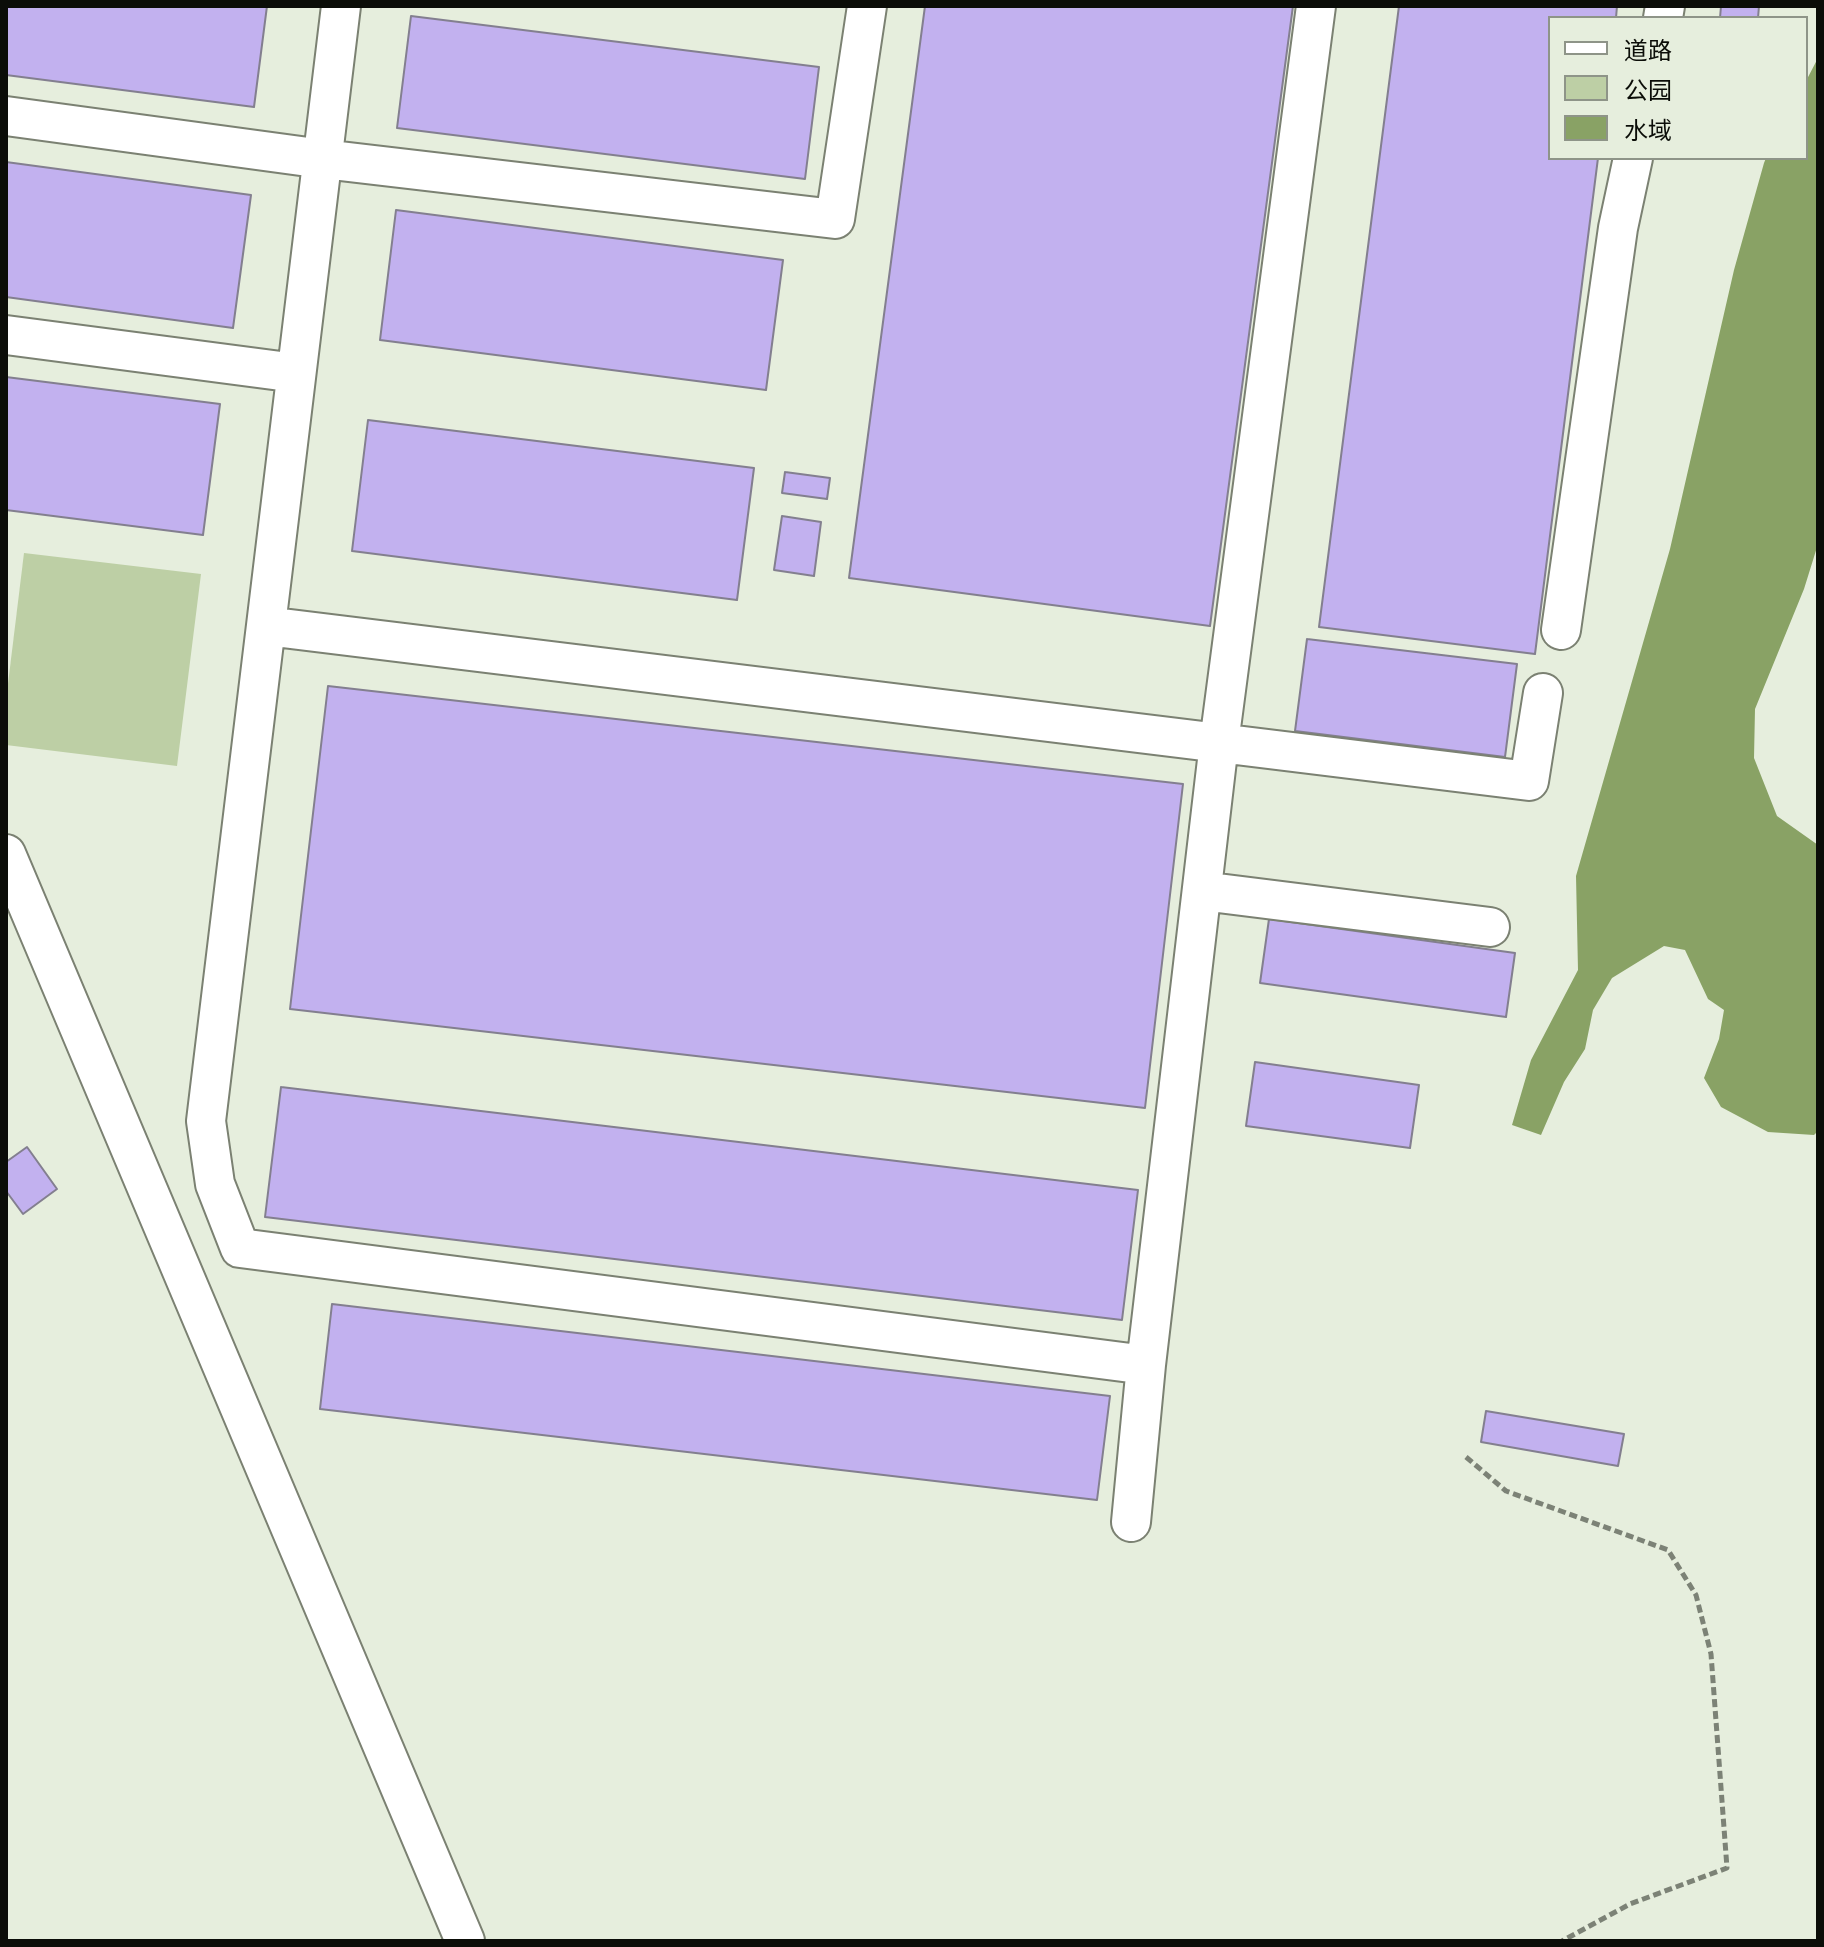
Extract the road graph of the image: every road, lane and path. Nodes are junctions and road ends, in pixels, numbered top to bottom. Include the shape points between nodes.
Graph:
1 (341, 6) edge
2 (867, 6) edge
3 (1316, 6) edge
4 (6, 116) edge
5 (323, 159) junction
6 (1633, 160) edge
7 (6, 335) edge
8 (296, 373) junction
9 (266, 626) junction
10 (1561, 630) dead end
11 (1543, 693) dead end
12 (1219, 743) junction
13 (6, 854) edge
14 (1202, 891) junction
15 (1490, 927) dead end
16 (1146, 1365) junction
17 (1466, 1457) dead end
18 (1131, 1522) dead end
19 (465, 1941) edge
20 (1562, 1941) edge

1 - 5 street
2 - 5 street via 835,219
3 - 12 street
4 - 5 street
5 - 8 street
6 - 10 street via 1618,228
7 - 8 street
8 - 9 street
9 - 12 street
9 - 16 street via 206,1121 215,1184 240,1248
11 - 12 street via 1529,781
12 - 14 street
13 - 19 street
14 - 15 street
14 - 16 street
16 - 18 street
17 - 20 path via 1506,1491 1668,1550 1696,1595 1711,1654 1727,1868 1630,1904

